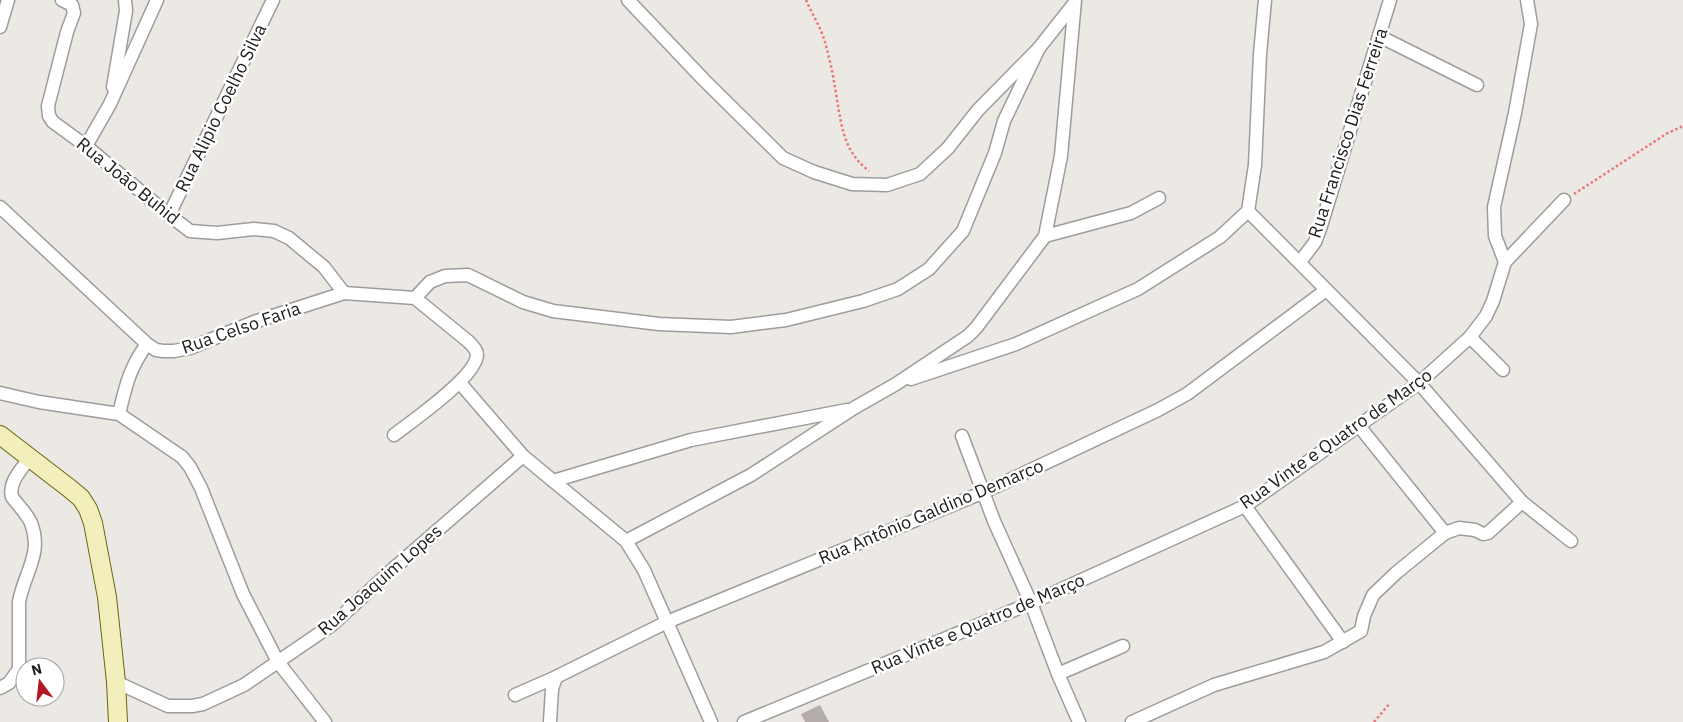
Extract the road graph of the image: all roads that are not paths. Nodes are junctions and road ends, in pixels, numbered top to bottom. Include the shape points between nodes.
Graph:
1 (8, 0) edge
2 (62, 0) edge
3 (124, 0) edge
4 (273, 0) edge
5 (628, 0) edge
6 (1265, 0) edge
7 (1390, 0) edge
8 (1527, 0) edge
9 (155, 2) edge
10 (1074, 2) edge
11 (0, 28) edge
12 (1379, 36) junction
13 (1039, 48) junction
14 (1477, 85) dead end
15 (110, 104) junction
16 (86, 146) junction
17 (1160, 198) dead end
18 (1564, 200) road end
19 (0, 207) edge
20 (1248, 211) junction
21 (169, 215) junction
22 (1045, 236) junction
23 (1300, 262) junction
24 (1505, 262) junction
25 (1326, 290) junction
26 (344, 293) junction
27 (415, 298) junction
28 (1470, 337) junction
29 (147, 344) junction
30 (1503, 370) dead end
31 (460, 383) junction
32 (1419, 383) junction
33 (896, 384) junction
34 (0, 393) edge
35 (854, 408) junction
36 (119, 414) junction
37 (1359, 426) junction
38 (0, 435) edge
39 (394, 435) dead end
40 (962, 436) dead end
41 (523, 456) junction
42 (30, 457) junction
43 (553, 481) junction
44 (984, 492) junction
45 (1522, 502) junction
46 (1245, 506) junction
47 (1445, 533) junction
48 (626, 541) junction
49 (1571, 541) dead end
50 (1031, 603) junction
51 (667, 622) junction
52 (1343, 642) junction
53 (1123, 646) dead end
54 (278, 662) junction
55 (1058, 674) junction
56 (556, 677) junction
57 (116, 682) junction
58 (0, 688) edge
59 (515, 695) dead end
60 (118, 722) edge
61 (325, 722) edge
62 (550, 722) edge
63 (712, 722) edge
64 (744, 722) edge
65 (1079, 722) edge
66 (1132, 722) edge

1 - 11 street
2 - 16 street, Rua João Buhid via 72,5 74,12 48,106 49,116
3 - 15 street via 126,11
4 - 21 street, Rua Alipio Coelho Silva
5 - 13 street via 783,158 852,184 887,186 920,174 948,148 978,110
6 - 20 street via 1255,165
7 - 12 street, Rua Francisco Dias Ferreira
8 - 24 street via 1531,24 1494,207 1495,236
9 - 15 street
10 - 13 street
10 - 22 street via 1061,156
12 - 14 street
12 - 23 street, Rua Francisco Dias Ferreira via 1320,229
13 - 27 street via 1004,121 995,153 962,231 929,269 898,289 786,320 731,327 659,324 553,311 523,302 468,275 445,276 430,282
15 - 16 street
16 - 21 street, Rua João Buhid
17 - 22 street via 1131,213
18 - 24 street, Rua Vinte e Quatro de Março
19 - 29 street, Rua Celso Faria
20 - 23 street
20 - 33 street via 1220,237 1138,289 1016,344
21 - 26 street, Rua João Buhid via 190,231 216,234 254,229 274,231 289,238 324,267
22 - 33 street via 968,336
23 - 25 street
24 - 28 street, Rua Vinte e Quatro de Março via 1486,316
25 - 32 street
25 - 44 street, Rua Antônio Galdino Demarco via 1177,400
26 - 27 street, Rua Celso Faria
26 - 29 street, Rua Celso Faria via 254,322 190,348 164,351
27 - 31 street via 476,350 475,363
28 - 30 street
28 - 32 street, Rua Vinte e Quatro de Março
29 - 36 street via 135,360
31 - 39 street
31 - 41 street
32 - 37 street, Rua Vinte e Quatro de Março
32 - 45 street
33 - 35 street
34 - 36 street
35 - 43 street via 691,440
35 - 48 street via 751,475
36 - 54 street via 164,443 190,467 243,594
37 - 46 street, Rua Vinte e Quatro de Março
37 - 47 street
38 - 42 main road
40 - 44 street
41 - 43 street
41 - 54 street, Rua Joaquim Lopes via 334,624
42 - 57 main road via 81,498 88,509 107,597
42 - 58 street via 13,481 11,492 31,522 35,554 19,602 19,669
43 - 48 street
44 - 50 street
44 - 51 street, Rua Antônio Galdino Demarco
45 - 47 street via 1488,533 1459,528
45 - 49 street
46 - 50 street, Rua Vinte e Quatro de Março
46 - 52 street
47 - 52 street via 1373,594 1361,631
48 - 51 street via 644,570
50 - 55 street
50 - 64 street, Rua Vinte e Quatro de Março
51 - 56 street, Rua Antônio Galdino Demarco
51 - 63 street
52 - 66 street via 1324,652 1214,684
53 - 55 street
54 - 57 street, Rua Joaquim Lopes via 244,685 192,706 168,706
54 - 61 street
55 - 65 street
56 - 59 street, Rua Antônio Galdino Demarco
56 - 62 street
57 - 60 main road

